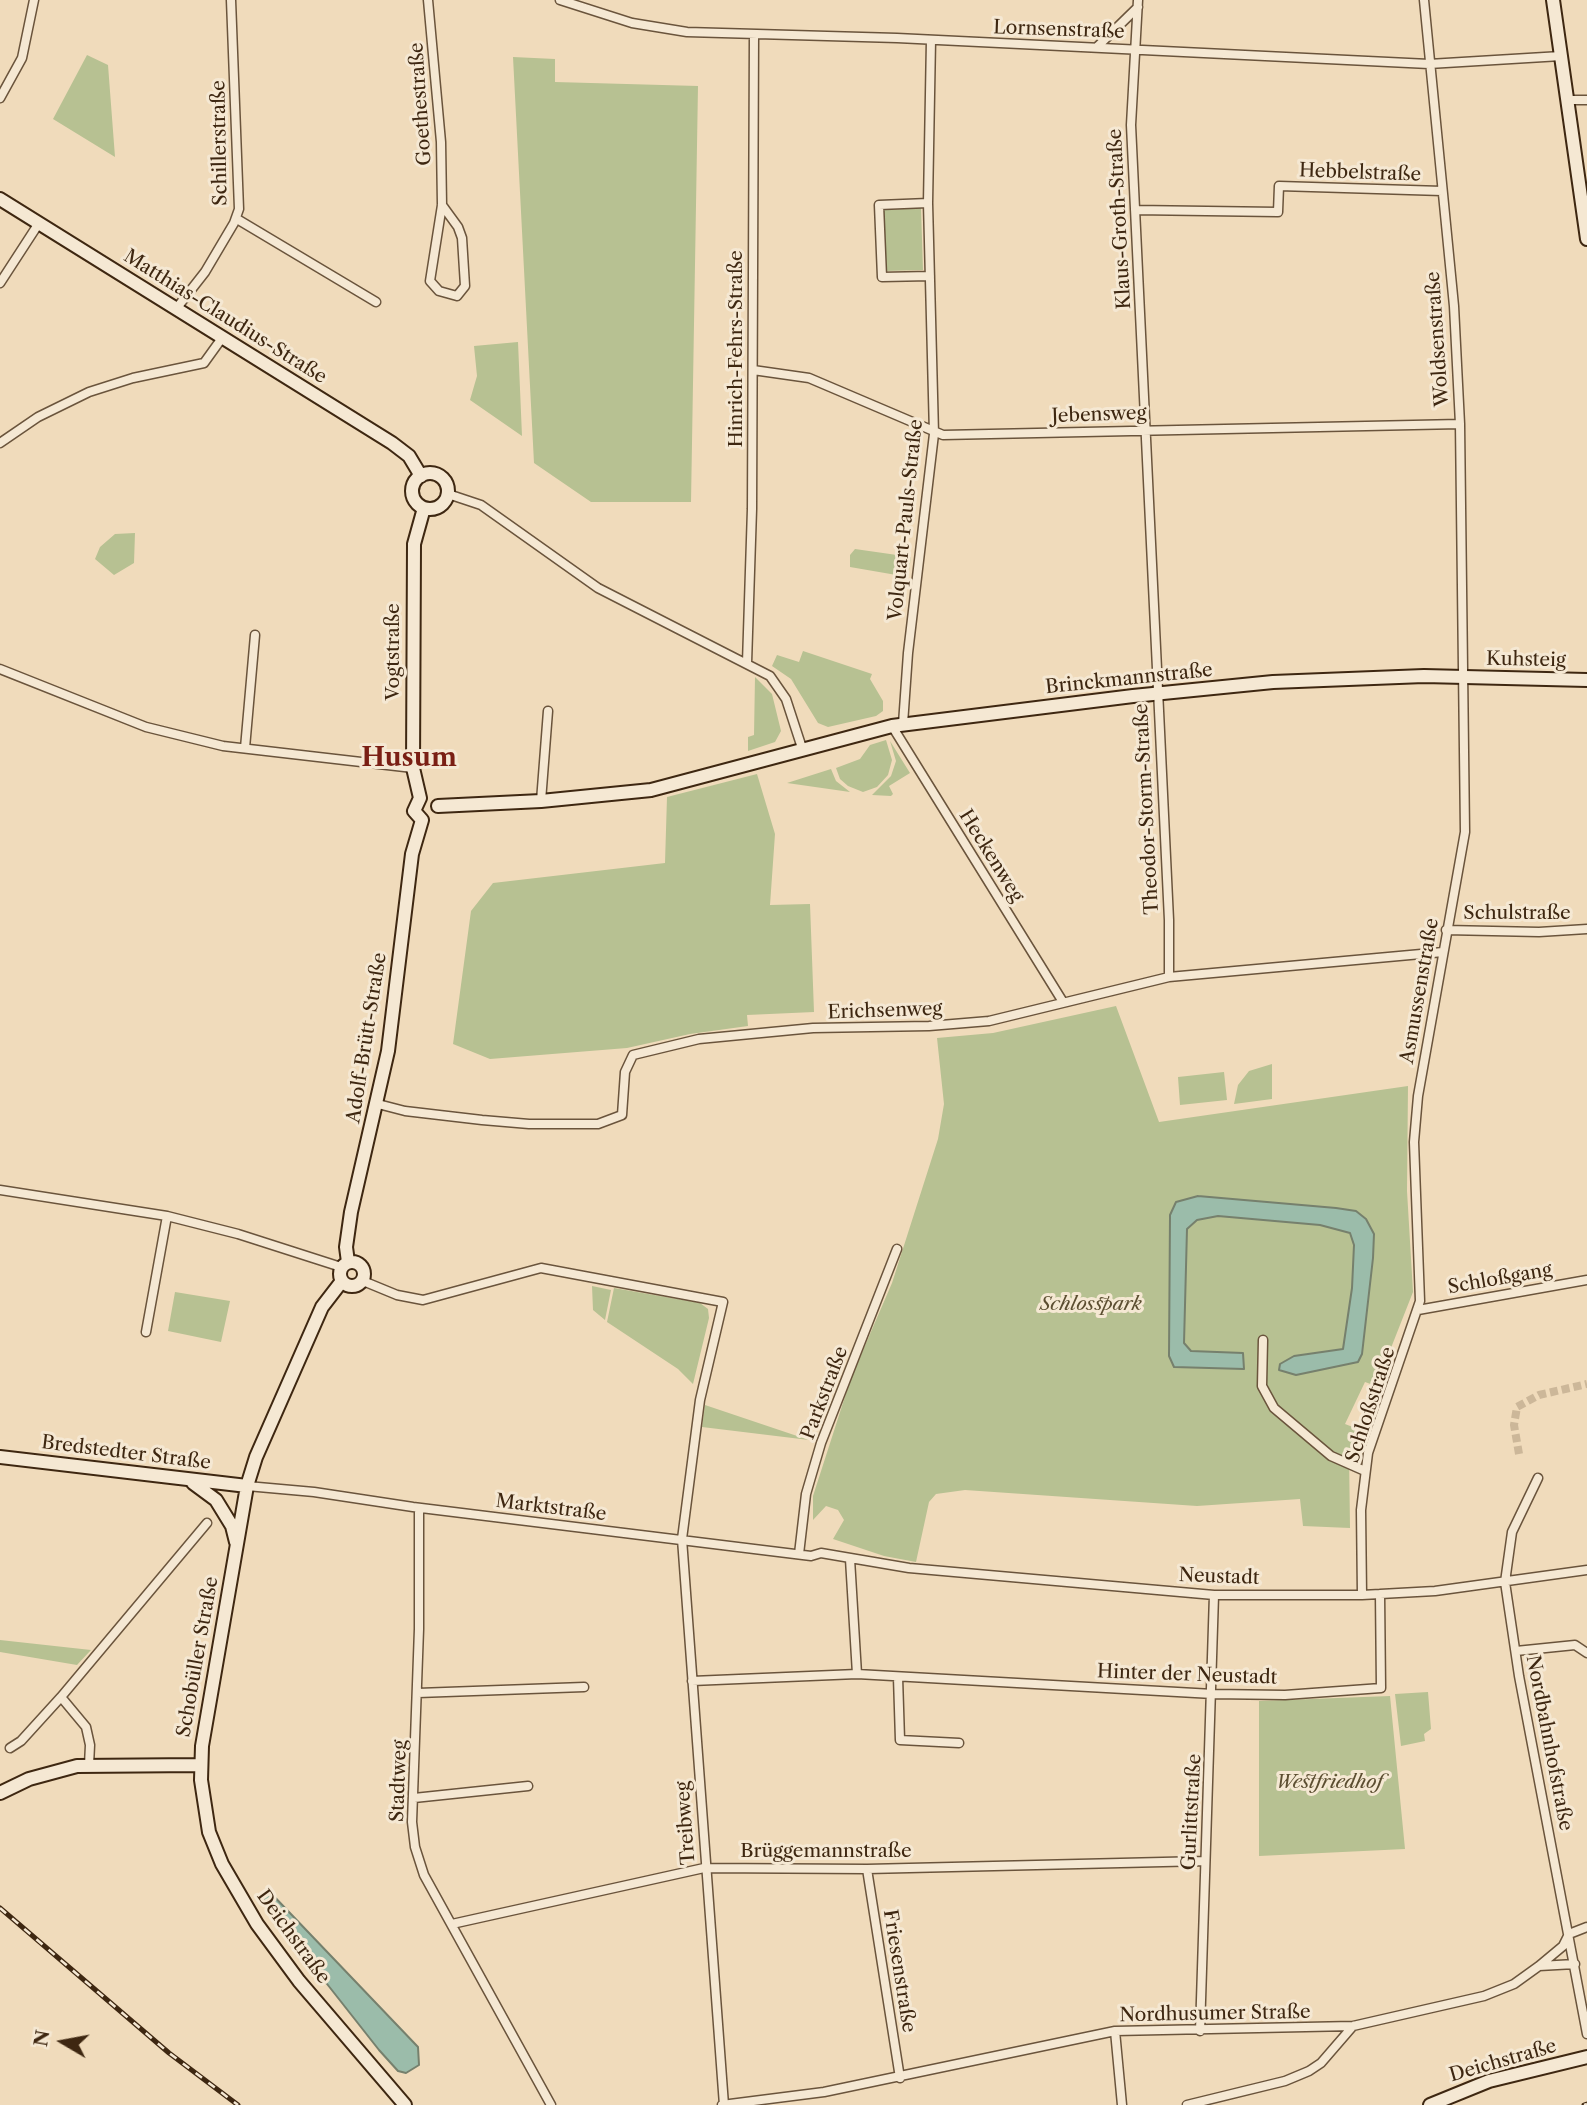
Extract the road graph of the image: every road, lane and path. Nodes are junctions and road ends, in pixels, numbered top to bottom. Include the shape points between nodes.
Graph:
1 (34, 0) edge
2 (231, 0) edge
3 (428, 0) edge
4 (560, 0) edge
5 (1424, 0) edge
6 (1553, 0) edge
7 (1138, 4) edge
8 (754, 35) junction
9 (932, 40) junction
10 (1097, 47) junction
11 (1134, 49) junction
12 (1561, 56) junction
13 (1429, 64) junction
14 (4, 83) edge
15 (0, 98) edge
16 (1568, 100) junction
17 (1587, 100) edge
18 (1443, 191) junction
19 (0, 199) edge
20 (928, 203) junction
21 (442, 205) junction
22 (1135, 210) junction
23 (237, 219) junction
24 (39, 223) junction
25 (1587, 239) edge
26 (930, 276) junction
27 (0, 283) edge
28 (376, 302) dead end
29 (176, 309) junction
30 (222, 338) junction
31 (753, 370) junction
32 (1460, 424) junction
33 (1144, 429) junction
34 (934, 434) junction
35 (0, 443) edge
36 (421, 476) junction
37 (448, 495) junction
38 (424, 508) junction
39 (255, 635) dead end
40 (747, 663) junction
41 (0, 669) edge
42 (1465, 678) junction
43 (1587, 680) edge
44 (1157, 694) junction
45 (548, 711) dead end
46 (898, 725) junction
47 (245, 748) junction
48 (803, 751) junction
49 (413, 768) junction
50 (420, 798) junction
51 (541, 801) junction
52 (438, 806) junction
53 (422, 820) junction
54 (1587, 929) edge
55 (1446, 930) junction
56 (1443, 951) junction
57 (1169, 977) junction
58 (1063, 1002) junction
59 (378, 1104) junction
60 (0, 1191) edge
61 (167, 1216) junction
62 (897, 1249) dead end
63 (344, 1265) junction
64 (1587, 1280) edge
65 (342, 1281) junction
66 (363, 1281) junction
67 (1418, 1310) junction
68 (146, 1332) dead end
69 (1263, 1340) dead end
70 (0, 1457) edge
71 (1365, 1471) junction
72 (1538, 1478) dead end
73 (187, 1479) junction
74 (247, 1486) junction
75 (418, 1508) junction
76 (207, 1523) dead end
77 (682, 1539) junction
78 (237, 1549) junction
79 (799, 1554) junction
80 (850, 1559) junction
81 (1587, 1570) edge
82 (1505, 1582) junction
83 (1380, 1594) junction
84 (1214, 1595) junction
85 (1362, 1595) junction
86 (1516, 1651) junction
87 (1587, 1653) edge
88 (857, 1674) junction
89 (898, 1677) junction
90 (691, 1681) junction
91 (584, 1688) dead end
92 (418, 1693) junction
93 (1213, 1694) junction
94 (61, 1697) junction
95 (959, 1744) dead end
96 (10, 1748) dead end
97 (89, 1765) junction
98 (200, 1765) junction
99 (528, 1786) dead end
100 (0, 1793) edge
101 (414, 1798) junction
102 (1205, 1861) junction
103 (704, 1868) junction
104 (867, 1869) junction
105 (452, 1924) junction
106 (1587, 1927) edge
107 (1569, 1934) junction
108 (1575, 1964) junction
109 (1539, 1966) junction
110 (1353, 2026) junction
111 (1115, 2031) junction
112 (1200, 2031) junction
113 (1587, 2034) edge
114 (1587, 2057) edge
115 (900, 2078) junction
116 (405, 2105) edge
117 (551, 2105) edge
118 (722, 2105) edge
119 (1122, 2105) edge
120 (1187, 2105) edge
121 (1430, 2105) edge

1 - 14 street via 27,43
2 - 23 street, Schillerstraße via 240,190
3 - 21 street, Goethestraße via 440,118
4 - 8 street, Lornsenstraße via 659,28
5 - 13 street, Woldsenstraße
6 - 12 main road
7 - 10 street, Klaus-Groth-Straße
7 - 11 street, Klaus-Groth-Straße
8 - 9 street, Lornsenstraße
8 - 31 street, Hinrich-Fehrs-Straße
9 - 10 street, Lornsenstraße
9 - 20 street, Volquart-Pauls-Straße
10 - 11 street, Lornsenstraße
11 - 13 street, Lornsenstraße
11 - 22 street, Klaus-Groth-Straße
12 - 13 street, Lornsenstraße
12 - 16 main road
13 - 18 street, Woldsenstraße
14 - 15 street
16 - 17 street
16 - 25 main road
18 - 22 street, Hebbelstraße via 1279,186 1279,212
18 - 32 street, Woldsenstraße
19 - 24 main road, Matthias-Claudius-Straße
20 - 26 street, Volquart-Pauls-Straße
20 - 26 street via 879,205 882,277
21 - 21 street, Goethestraße via 431,283 457,296 465,286 463,238
22 - 33 street, Klaus-Groth-Straße
23 - 28 street
23 - 29 street, Schillerstraße
24 - 27 street
24 - 29 main road, Matthias-Claudius-Straße
26 - 34 street, Volquart-Pauls-Straße
29 - 30 main road, Matthias-Claudius-Straße
30 - 35 street via 204,363 89,393 38,417
30 - 36 main road, Matthias-Claudius-Straße via 399,447
31 - 34 street, Jebensweg via 809,378
31 - 40 street, Hinrich-Fehrs-Straße
32 - 33 street, Jebensweg
32 - 42 street, Woldsenstraße
33 - 34 street, Jebensweg
33 - 44 street, Theodor-Storm-Straße
34 - 46 street, Volquart-Pauls-Straße
36 - 37 main road, Matthias-Claudius-Straße via 444,479
36 - 38 main road via 412,492
37 - 38 main road via 441,506
37 - 40 street, Matthias-Claudius-Straße via 481,505 598,588
38 - 49 main road, Vogtstraße via 414,544
39 - 47 street
40 - 48 street, Matthias-Claudius-Straße via 770,676 781,690
41 - 47 street via 146,727
42 - 43 main road, Kuhsteig
42 - 44 main road, Brinckmannstraße via 1278,682
42 - 55 street, Asmussenstraße via 1465,832
44 - 46 main road, Brinckmannstraße
44 - 57 street, Theodor-Storm-Straße
45 - 51 street
46 - 48 main road, Brinckmannstraße
46 - 58 street, Heckenweg
47 - 49 street
48 - 51 main road via 651,790
49 - 50 main road, Vogtstraße
50 - 52 main road via 432,798
50 - 53 main road, Adolf-Brütt-Straße via 414,811
51 - 52 main road
52 - 53 main road via 432,819
53 - 59 main road, Adolf-Brütt-Straße via 412,854
54 - 55 street, Schulstraße
55 - 56 street, Asmussenstraße
56 - 57 street, Erichsenweg
56 - 67 street, Asmussenstraße via 1414,1142 1421,1282
57 - 58 street, Erichsenweg
58 - 59 street, Erichsenweg via 989,1021 749,1034 699,1039 633,1055 625,1072 622,1115 598,1124 482,1120
59 - 63 main road, Adolf-Brütt-Straße via 351,1212
60 - 61 street
61 - 63 street
61 - 68 street
62 - 79 street, Parkstraße via 821,1443 806,1494
63 - 65 main road, Adolf-Brütt-Straße
63 - 66 main road via 359,1264 364,1269
64 - 67 street, Schloßgang
65 - 66 main road via 352,1287
65 - 74 main road via 322,1307
66 - 77 street, Treibweg via 397,1296 423,1300 541,1268 723,1302 700,1400
67 - 71 street, Schloßstraße
69 - 71 street via 1262,1386 1274,1408 1331,1456
70 - 73 main road, Bredstedter Straße
71 - 85 street, Schloßstraße
72 - 82 street, Nordbahnhofstraße via 1512,1532
73 - 74 main road, Bredstedter Straße
73 - 78 main road via 216,1500 232,1526
74 - 75 street, Marktstraße
74 - 78 main road, Schobüller Straße
75 - 77 street, Marktstraße
75 - 92 street, Stadtweg
76 - 94 street
77 - 79 street, Marktstraße
77 - 90 street, Treibweg
78 - 98 main road, Schobüller Straße
79 - 80 street, Marktstraße
80 - 84 street, Neustadt via 1014,1579
80 - 88 street
81 - 82 street, Neustadt
82 - 83 street, Neustadt
82 - 86 street, Nordbahnhofstraße
83 - 85 street, Neustadt
83 - 93 street, Hinter der Neustadt via 1381,1688 1284,1695
84 - 85 street, Neustadt
84 - 93 street, Gurlittstraße
86 - 87 street via 1575,1645
86 - 107 street, Nordbahnhofstraße
88 - 89 street, Hinter der Neustadt
88 - 90 street, Hinter der Neustadt
89 - 93 street, Hinter der Neustadt
89 - 95 street via 900,1740
90 - 103 street, Treibweg
91 - 92 street
92 - 101 street, Stadtweg
93 - 102 street, Gurlittstraße
94 - 96 street
94 - 97 street via 86,1727
97 - 98 main road, Schobüller Straße
97 - 100 main road, Schobüller Straße via 29,1779
98 - 116 main road, Deichstraße via 209,1832 240,1897 299,1982
99 - 101 street
101 - 105 street, Stadtweg via 415,1847 424,1875
102 - 104 street, Brüggemannstraße
102 - 112 street, Gurlittstraße
103 - 104 street, Brüggemannstraße
103 - 105 street, Brüggemannstraße
103 - 118 street, Treibweg
104 - 115 street, Friesenstraße
105 - 117 street, Stadtweg
106 - 107 street
107 - 108 street, Nordbahnhofstraße
107 - 109 street, Nordhusumer Straße via 1563,1946
108 - 109 street
108 - 113 street, Nordbahnhofstraße
109 - 110 street, Nordhusumer Straße via 1514,1984 1483,1996
110 - 112 street, Nordhusumer Straße
110 - 120 street via 1309,2071
111 - 112 street, Nordhusumer Straße
111 - 115 street, Nordhusumer Straße
111 - 119 street
114 - 121 main road, Deichstraße via 1489,2081
115 - 118 street, Nordhusumer Straße

